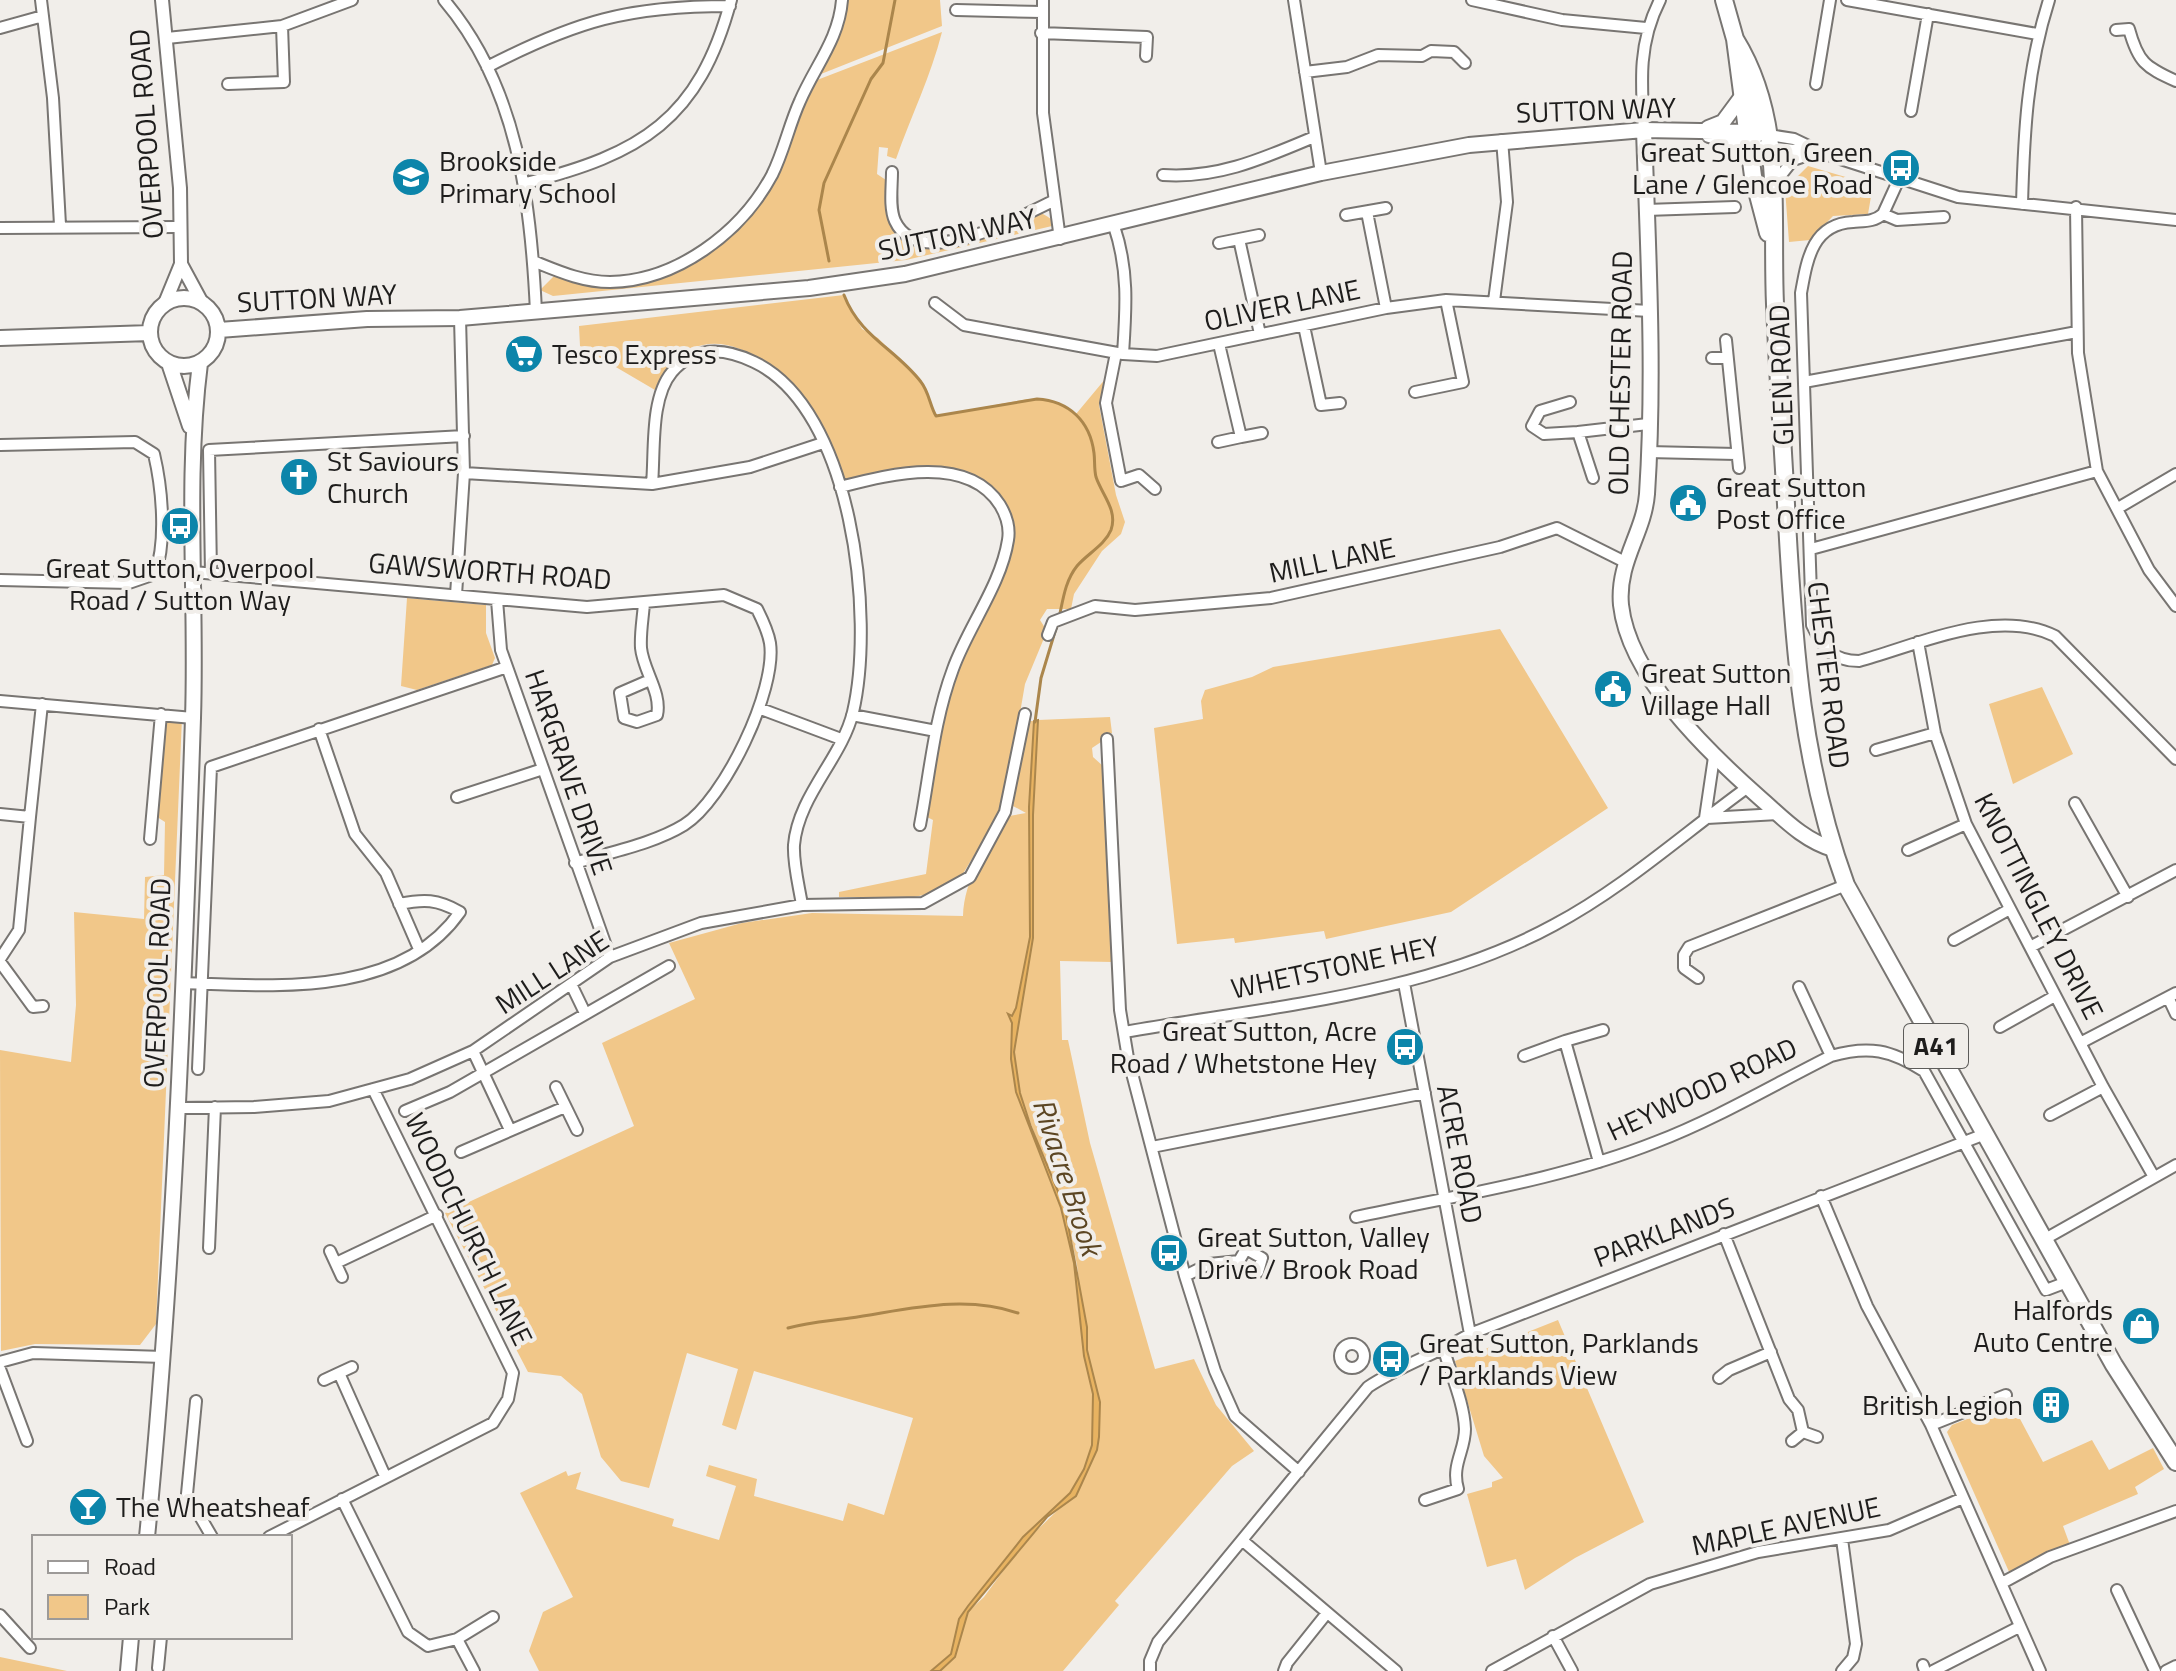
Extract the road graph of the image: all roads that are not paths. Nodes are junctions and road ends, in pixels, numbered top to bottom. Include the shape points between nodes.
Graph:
1 (41, 0) edge
2 (162, 0) edge
3 (352, 0) edge
4 (444, 0) edge
5 (842, 0) edge
6 (1043, 0) edge
7 (1294, 0) edge
8 (1472, 0) edge
9 (1660, 0) edge
10 (1724, 0) edge
11 (1830, 0) edge
12 (1847, 0) edge
13 (2049, 0) edge
14 (730, 3) edge
15 (1889, 3) edge
16 (956, 10) dead end
17 (1042, 12) junction
18 (1928, 14) junction
19 (43, 16) junction
20 (282, 26) junction
21 (0, 28) edge
22 (1646, 28) junction
23 (2116, 30) dead end
24 (1041, 33) junction
25 (2037, 34) junction
26 (167, 38) junction
27 (1735, 39) junction
28 (1146, 56) dead end
29 (1465, 63) dead end
30 (487, 67) junction
31 (1305, 72) junction
32 (2176, 81) edge
33 (228, 84) dead end
34 (1816, 84) dead end
35 (1740, 99) junction
36 (1911, 111) dead end
37 (1644, 130) junction
38 (1697, 132) junction
39 (1314, 137) junction
40 (1502, 140) junction
41 (1759, 140) junction
42 (1822, 153) junction
43 (892, 172) dead end
44 (1321, 173) junction
45 (1163, 175) dead end
46 (1899, 179) junction
47 (526, 183) junction
48 (1774, 184) junction
49 (1053, 201) junction
50 (2022, 204) junction
51 (1735, 207) dead end
52 (2076, 207) junction
53 (1386, 208) dead end
54 (1646, 210) junction
55 (1367, 212) junction
56 (1883, 214) junction
57 (1346, 215) dead end
58 (1944, 217) dead end
59 (2176, 220) edge
60 (60, 225) junction
61 (1114, 226) junction
62 (178, 227) junction
63 (0, 228) edge
64 (1259, 235) dead end
65 (1060, 239) junction
66 (1239, 239) junction
67 (1219, 243) dead end
68 (1773, 254) junction
69 (533, 261) junction
70 (181, 264) junction
71 (1446, 300) junction
72 (201, 301) junction
73 (1494, 301) junction
74 (165, 303) junction
75 (935, 303) dead end
76 (1386, 308) junction
77 (1650, 311) junction
78 (536, 312) junction
79 (460, 318) junction
80 (1304, 326) junction
81 (219, 330) junction
82 (2077, 332) junction
83 (150, 333) junction
84 (1260, 334) junction
85 (0, 338) edge
86 (1726, 340) dead end
87 (1219, 344) junction
88 (1119, 354) junction
89 (1712, 358) dead end
90 (1727, 358) junction
91 (169, 363) junction
92 (200, 363) junction
93 (1804, 382) junction
94 (1415, 392) dead end
95 (1570, 402) dead end
96 (1340, 403) dead end
97 (1648, 424) junction
98 (192, 430) junction
99 (1578, 432) junction
100 (1262, 433) dead end
101 (464, 436) junction
102 (1241, 437) junction
103 (1218, 442) dead end
104 (823, 443) junction
105 (0, 445) edge
106 (1648, 452) junction
107 (1736, 454) junction
108 (1739, 468) dead end
109 (2097, 471) junction
110 (464, 473) junction
111 (2176, 474) edge
112 (1593, 478) dead end
113 (652, 484) junction
114 (840, 487) junction
115 (1155, 489) dead end
116 (2118, 508) junction
117 (1811, 549) junction
118 (1625, 562) junction
119 (193, 572) junction
120 (211, 573) junction
121 (0, 580) edge
122 (456, 595) junction
123 (497, 600) junction
124 (644, 603) junction
125 (2176, 606) edge
126 (1048, 635) dead end
127 (1918, 642) junction
128 (507, 667) junction
129 (650, 680) junction
130 (0, 701) edge
131 (42, 704) junction
132 (761, 709) junction
133 (161, 714) junction
134 (1025, 714) dead end
135 (852, 715) junction
136 (193, 718) junction
137 (319, 729) junction
138 (936, 731) junction
139 (1935, 733) junction
140 (841, 739) junction
141 (1107, 739) dead end
142 (1876, 750) dead end
143 (1714, 757) junction
144 (2176, 759) edge
145 (543, 769) junction
146 (1748, 787) junction
147 (457, 797) dead end
148 (2075, 803) dead end
149 (0, 814) edge
150 (1778, 814) junction
151 (30, 817) junction
152 (1705, 818) junction
153 (1966, 824) junction
154 (920, 825) dead end
155 (150, 839) dead end
156 (1833, 849) junction
157 (1908, 850) dead end
158 (575, 863) junction
159 (2176, 870) edge
160 (1846, 885) junction
161 (2128, 897) junction
162 (399, 904) junction
163 (802, 905) junction
164 (2010, 909) junction
165 (1954, 940) dead end
166 (2032, 946) junction
167 (419, 949) junction
168 (610, 957) junction
169 (0, 961) edge
170 (669, 966) dead end
171 (1698, 978) dead end
172 (183, 983) junction
173 (202, 983) junction
174 (1404, 983) junction
175 (571, 984) junction
176 (1799, 987) dead end
177 (2172, 995) edge
178 (2055, 996) junction
179 (36, 1010) dead end
180 (585, 1013) junction
181 (2176, 1014) edge
182 (2000, 1027) dead end
183 (1603, 1030) dead end
184 (1124, 1032) junction
185 (1565, 1041) junction
186 (2082, 1042) junction
187 (473, 1051) junction
188 (1524, 1056) dead end
189 (1831, 1056) junction
190 (198, 1069) dead end
191 (483, 1072) junction
192 (556, 1087) dead end
193 (2103, 1087) junction
194 (373, 1089) junction
195 (1425, 1093) junction
196 (215, 1107) junction
197 (565, 1107) junction
198 (178, 1108) junction
199 (405, 1111) dead end
200 (2050, 1115) dead end
201 (510, 1130) junction
202 (577, 1130) dead end
203 (1985, 1134) junction
204 (1962, 1140) junction
205 (1152, 1147) junction
206 (461, 1152) dead end
207 (1599, 1162) junction
208 (2176, 1165) edge
209 (2154, 1177) junction
210 (1821, 1196) junction
211 (1444, 1198) junction
212 (437, 1215) junction
213 (1356, 1217) dead end
214 (1724, 1234) junction
215 (2045, 1239) junction
216 (209, 1248) dead end
217 (330, 1251) dead end
218 (1239, 1261) dead end
219 (336, 1263) junction
220 (1185, 1276) junction
221 (342, 1277) dead end
222 (2067, 1282) junction
223 (1470, 1334) junction
224 (1444, 1350) junction
225 (1771, 1352) junction
226 (164, 1357) junction
227 (0, 1362) edge
228 (352, 1367) dead end
229 (1356, 1368) dead end
230 (0, 1369) edge
231 (339, 1373) junction
232 (1719, 1378) dead end
233 (324, 1380) dead end
234 (1368, 1387) junction
235 (2006, 1395) dead end
236 (196, 1401) dead end
237 (1931, 1425) junction
238 (1803, 1432) junction
239 (1817, 1437) dead end
240 (27, 1441) dead end
241 (1792, 1441) dead end
242 (2176, 1462) edge
243 (1299, 1472) junction
244 (385, 1476) junction
245 (1963, 1498) junction
246 (342, 1499) junction
247 (1425, 1500) dead end
248 (2176, 1511) edge
249 (147, 1535) edge
250 (211, 1535) edge
251 (273, 1535) edge
252 (1842, 1539) junction
253 (1243, 1541) junction
254 (2002, 1583) junction
255 (2117, 1590) dead end
256 (1327, 1613) junction
257 (0, 1615) edge
258 (493, 1617) dead end
259 (2019, 1627) junction
260 (1553, 1636) junction
261 (131, 1639) edge
262 (161, 1639) edge
263 (457, 1639) junction
264 (30, 1648) dead end
265 (2176, 1666) edge
266 (158, 1668) dead end
267 (1927, 1669) edge
268 (128, 1671) edge
269 (474, 1671) edge
270 (1150, 1671) edge
271 (1284, 1671) edge
272 (1396, 1671) edge
273 (1492, 1671) edge
274 (1572, 1671) edge
275 (1842, 1671) edge
276 (2040, 1671) edge
277 (2155, 1671) edge
278 (2166, 1671) edge

1 - 19 street
2 - 26 street, OVERPOOL ROAD
3 - 20 street
4 - 30 street
5 - 69 street via 834,37 803,94 771,175 721,237 677,265 628,280 574,278
6 - 17 street
7 - 31 street
8 - 22 street via 1562,20
9 - 22 street, OLD CHESTER ROAD
10 - 27 main road, CHESTER ROAD / A41
11 - 34 street
12 - 15 street
13 - 25 street
14 - 30 street via 641,9 604,18 544,38
14 - 47 street via 706,70 691,94 652,134 577,170
15 - 18 street
16 - 17 street
17 - 24 street
18 - 25 street
18 - 36 street
19 - 21 street
19 - 60 street
20 - 26 street
20 - 33 street via 284,82
22 - 37 street, OLD CHESTER ROAD
23 - 32 street via 2129,29 2144,64
24 - 28 street via 1147,37
24 - 49 street
25 - 50 street via 2025,113
26 - 62 street, OVERPOOL ROAD via 180,188
27 - 35 main road, CHESTER ROAD / A41
27 - 41 main road, CHESTER ROAD / A41 via 1765,106
29 - 31 street via 1454,52 1431,46 1422,56 1378,55 1347,67
30 - 47 street
31 - 39 street
35 - 38 main road, SUTTON WAY via 1723,122
35 - 41 main road, CHESTER ROAD / A41
37 - 38 main road, SUTTON WAY
37 - 40 main road, SUTTON WAY
37 - 54 main road, OLD CHESTER ROAD
38 - 41 main road, SUTTON WAY
39 - 44 street
39 - 45 street via 1239,169
40 - 44 main road, SUTTON WAY
40 - 73 street via 1507,202
41 - 42 street via 1794,139
41 - 48 main road, CHESTER ROAD / A41
41 - 68 main road, CHESTER ROAD / A41
42 - 46 street
42 - 48 street via 1793,160
43 - 49 street via 893,218 909,238 921,242 989,233
44 - 61 main road, SUTTON WAY
46 - 50 street via 1958,197
46 - 56 street
47 - 69 street
48 - 68 main road, CHESTER ROAD / A41
49 - 65 street
50 - 52 street
51 - 54 street
52 - 59 street
52 - 82 street
53 - 55 street
54 - 77 main road, OLD CHESTER ROAD
55 - 57 street
55 - 76 street
56 - 58 street via 1897,220
56 - 93 street, GLEN ROAD via 1831,226 1813,244 1801,293
60 - 62 street
60 - 63 street
61 - 65 main road, SUTTON WAY
61 - 88 street via 1127,285
62 - 70 street, OVERPOOL ROAD
64 - 66 street
65 - 78 main road, SUTTON WAY via 905,274 809,288
66 - 67 street
66 - 84 street
68 - 156 main road, CHESTER ROAD / A41 via 1794,644 1807,751
69 - 78 street
70 - 72 street, OVERPOOL ROAD
70 - 74 street, OVERPOOL ROAD
71 - 73 street, OLIVER LANE
71 - 76 street, OLIVER LANE
71 - 94 street via 1463,382
72 - 74 main road via 188,297
72 - 81 main road
73 - 77 street, OLIVER LANE
74 - 83 main road via 151,321
75 - 88 street, OLIVER LANE via 964,325
76 - 80 street, OLIVER LANE
77 - 97 main road, OLD CHESTER ROAD
78 - 79 main road, SUTTON WAY
79 - 81 main road, SUTTON WAY
79 - 101 street
80 - 84 street, OLIVER LANE
80 - 96 street via 1321,405
81 - 92 main road via 212,352
82 - 93 street
82 - 109 street
83 - 85 main road
83 - 91 main road via 153,346
84 - 87 street, OLIVER LANE
86 - 90 street
87 - 88 street, OLIVER LANE via 1157,356
87 - 102 street
88 - 115 street via 1106,403 1121,481 1139,475
89 - 90 street
90 - 107 street
91 - 92 main road
91 - 98 main road, OVERPOOL ROAD
92 - 98 main road, OVERPOOL ROAD
93 - 117 street, GLEN ROAD
95 - 99 street via 1540,411 1532,426 1544,434
97 - 99 street
97 - 106 main road, OLD CHESTER ROAD
98 - 119 main road, OVERPOOL ROAD
99 - 112 street
100 - 102 street
101 - 110 street
101 - 120 street via 209,450
102 - 103 street
104 - 113 street via 750,467
104 - 113 street via 794,391 759,364 711,349 692,356 664,384
104 - 114 street
105 - 121 street via 135,442 154,454 160,561 155,574 129,583
106 - 107 street
106 - 118 main road, OLD CHESTER ROAD via 1647,498
107 - 108 street
109 - 116 street
109 - 117 street
110 - 113 street
110 - 122 street
111 - 116 street
114 - 135 street via 863,615
114 - 138 street via 892,474 948,475 985,488 1003,510 1008,539 1002,560 953,669
116 - 125 street via 2149,570
117 - 127 street, GLEN ROAD via 1812,625 1823,647 1843,661 1859,661
118 - 126 street, MILL LANE via 1557,528 1500,547 1271,598 1135,610 1095,606 1053,622
118 - 143 main road, OLD CHESTER ROAD via 1621,606 1636,654 1676,714
119 - 120 street, GAWSWORTH ROAD
119 - 136 main road, OVERPOOL ROAD
120 - 122 street, GAWSWORTH ROAD
122 - 123 street, GAWSWORTH ROAD
123 - 124 street, GAWSWORTH ROAD via 587,607
123 - 128 street, HARGRAVE DRIVE
124 - 129 street via 641,650
124 - 132 street, GAWSWORTH ROAD via 724,595 757,609 770,643
127 - 139 street, KNOTTINGLEY DRIVE
127 - 144 street, GLEN ROAD via 1996,627 2038,628 2055,636
128 - 137 street
128 - 145 street, HARGRAVE DRIVE
129 - 129 street via 657,715 637,722 624,718 620,693
130 - 131 street
131 - 133 street
131 - 151 street
132 - 140 street
132 - 158 street, GAWSWORTH ROAD via 717,792 697,816 682,827
133 - 136 street
133 - 155 street
134 - 163 street, MILL LANE via 1005,812 970,877 923,903
135 - 138 street
135 - 140 street
136 - 172 main road, OVERPOOL ROAD
137 - 162 street via 355,834 386,873
137 - 173 street, OVERPOOL ROAD via 211,767
138 - 154 street
139 - 142 street
139 - 153 street, KNOTTINGLEY DRIVE
140 - 163 street via 798,826 795,856
141 - 184 street
143 - 146 main road, OLD CHESTER ROAD
143 - 152 street
145 - 147 street
145 - 158 street, HARGRAVE DRIVE
146 - 150 main road, OLD CHESTER ROAD
146 - 152 street, WHETSTONE HEY
148 - 161 street
149 - 151 street
150 - 152 street
150 - 156 main road, OLD CHESTER ROAD via 1814,843
151 - 169 street via 19,930
152 - 174 street, WHETSTONE HEY via 1622,885 1553,926 1484,959
153 - 157 street
153 - 164 street, KNOTTINGLEY DRIVE
156 - 160 main road, CHESTER ROAD / A41
158 - 168 street, HARGRAVE DRIVE
159 - 161 street
160 - 171 street via 1699,940 1684,955 1684,968
160 - 203 main road, CHESTER ROAD / A41
161 - 166 street
162 - 167 street
162 - 167 street via 439,901 460,912 444,932
163 - 168 street, MILL LANE via 701,923
164 - 165 street
164 - 166 street, KNOTTINGLEY DRIVE
166 - 178 street, KNOTTINGLEY DRIVE
167 - 173 street via 366,974 319,984
168 - 175 street, MILL LANE
169 - 179 street
170 - 180 street
172 - 173 street
172 - 198 main road, OVERPOOL ROAD
173 - 190 street, OVERPOOL ROAD
174 - 184 street, WHETSTONE HEY
174 - 195 street, ACRE ROAD
175 - 180 street
175 - 187 street, MILL LANE
176 - 189 street
177 - 181 street
177 - 186 street
178 - 182 street
178 - 186 street, KNOTTINGLEY DRIVE
180 - 191 street
183 - 185 street
184 - 205 street
185 - 188 street
185 - 207 street
186 - 193 street, KNOTTINGLEY DRIVE
187 - 191 street
187 - 194 street, MILL LANE
189 - 204 street, HEYWOOD ROAD via 1856,1048 1898,1054 1924,1071
189 - 207 street, HEYWOOD ROAD via 1658,1142
191 - 199 street
191 - 201 street
192 - 197 street
193 - 200 street
193 - 209 street, KNOTTINGLEY DRIVE
194 - 196 street, MILL LANE via 329,1101
194 - 212 street, WOODCHURCH LANE
195 - 205 street
195 - 211 street, ACRE ROAD
196 - 198 street, MILL LANE
196 - 216 street
197 - 201 street
197 - 202 street
198 - 226 main road, OVERPOOL ROAD
201 - 206 street
203 - 204 street, PARKLANDS
203 - 215 main road, CHESTER ROAD / A41
204 - 210 street, PARKLANDS
204 - 222 street via 2046,1290
205 - 220 street
207 - 211 street, HEYWOOD ROAD
208 - 209 street
209 - 215 street
210 - 214 street, PARKLANDS
210 - 237 street via 1879,1331
211 - 213 street, HEYWOOD ROAD
211 - 223 street, ACRE ROAD
212 - 219 street
212 - 244 street, WOODCHURCH LANE via 513,1373 513,1387 493,1423
214 - 223 street, PARKLANDS
214 - 225 street
215 - 222 main road, CHESTER ROAD / A41
217 - 219 street
218 - 220 street via 1209,1264
219 - 221 street
220 - 243 street via 1235,1416
222 - 242 main road, CHESTER ROAD / A41
223 - 224 street, PARKLANDS
224 - 234 street, PARKLANDS via 1419,1357
224 - 247 street via 1464,1418 1464,1439 1455,1464 1458,1489
225 - 232 street
225 - 238 street
226 - 227 street via 33,1353
226 - 249 main road, OVERPOOL ROAD
228 - 231 street
229 - 234 street
230 - 240 street
231 - 233 street
231 - 244 street
234 - 243 street, PARKLANDS
235 - 237 street
236 - 250 street via 187,1494
237 - 245 street
238 - 239 street
238 - 241 street
243 - 253 street, PARKLANDS
244 - 246 street, WOODCHURCH LANE
245 - 252 street, MAPLE AVENUE via 1889,1530
245 - 254 street
246 - 251 street, WOODCHURCH LANE
246 - 263 street via 408,1632 428,1646
248 - 254 street via 2050,1557
252 - 260 street, MAPLE AVENUE via 1758,1552 1650,1584
252 - 275 street via 1856,1644
253 - 256 street
253 - 270 street, PARKLANDS via 1158,1642
254 - 259 street
255 - 277 street
256 - 271 street
256 - 272 street
257 - 264 street
258 - 263 street
259 - 267 street
259 - 276 street
260 - 273 street, MAPLE AVENUE
260 - 274 street
261 - 268 main road
262 - 266 street
263 - 269 street
265 - 278 street

